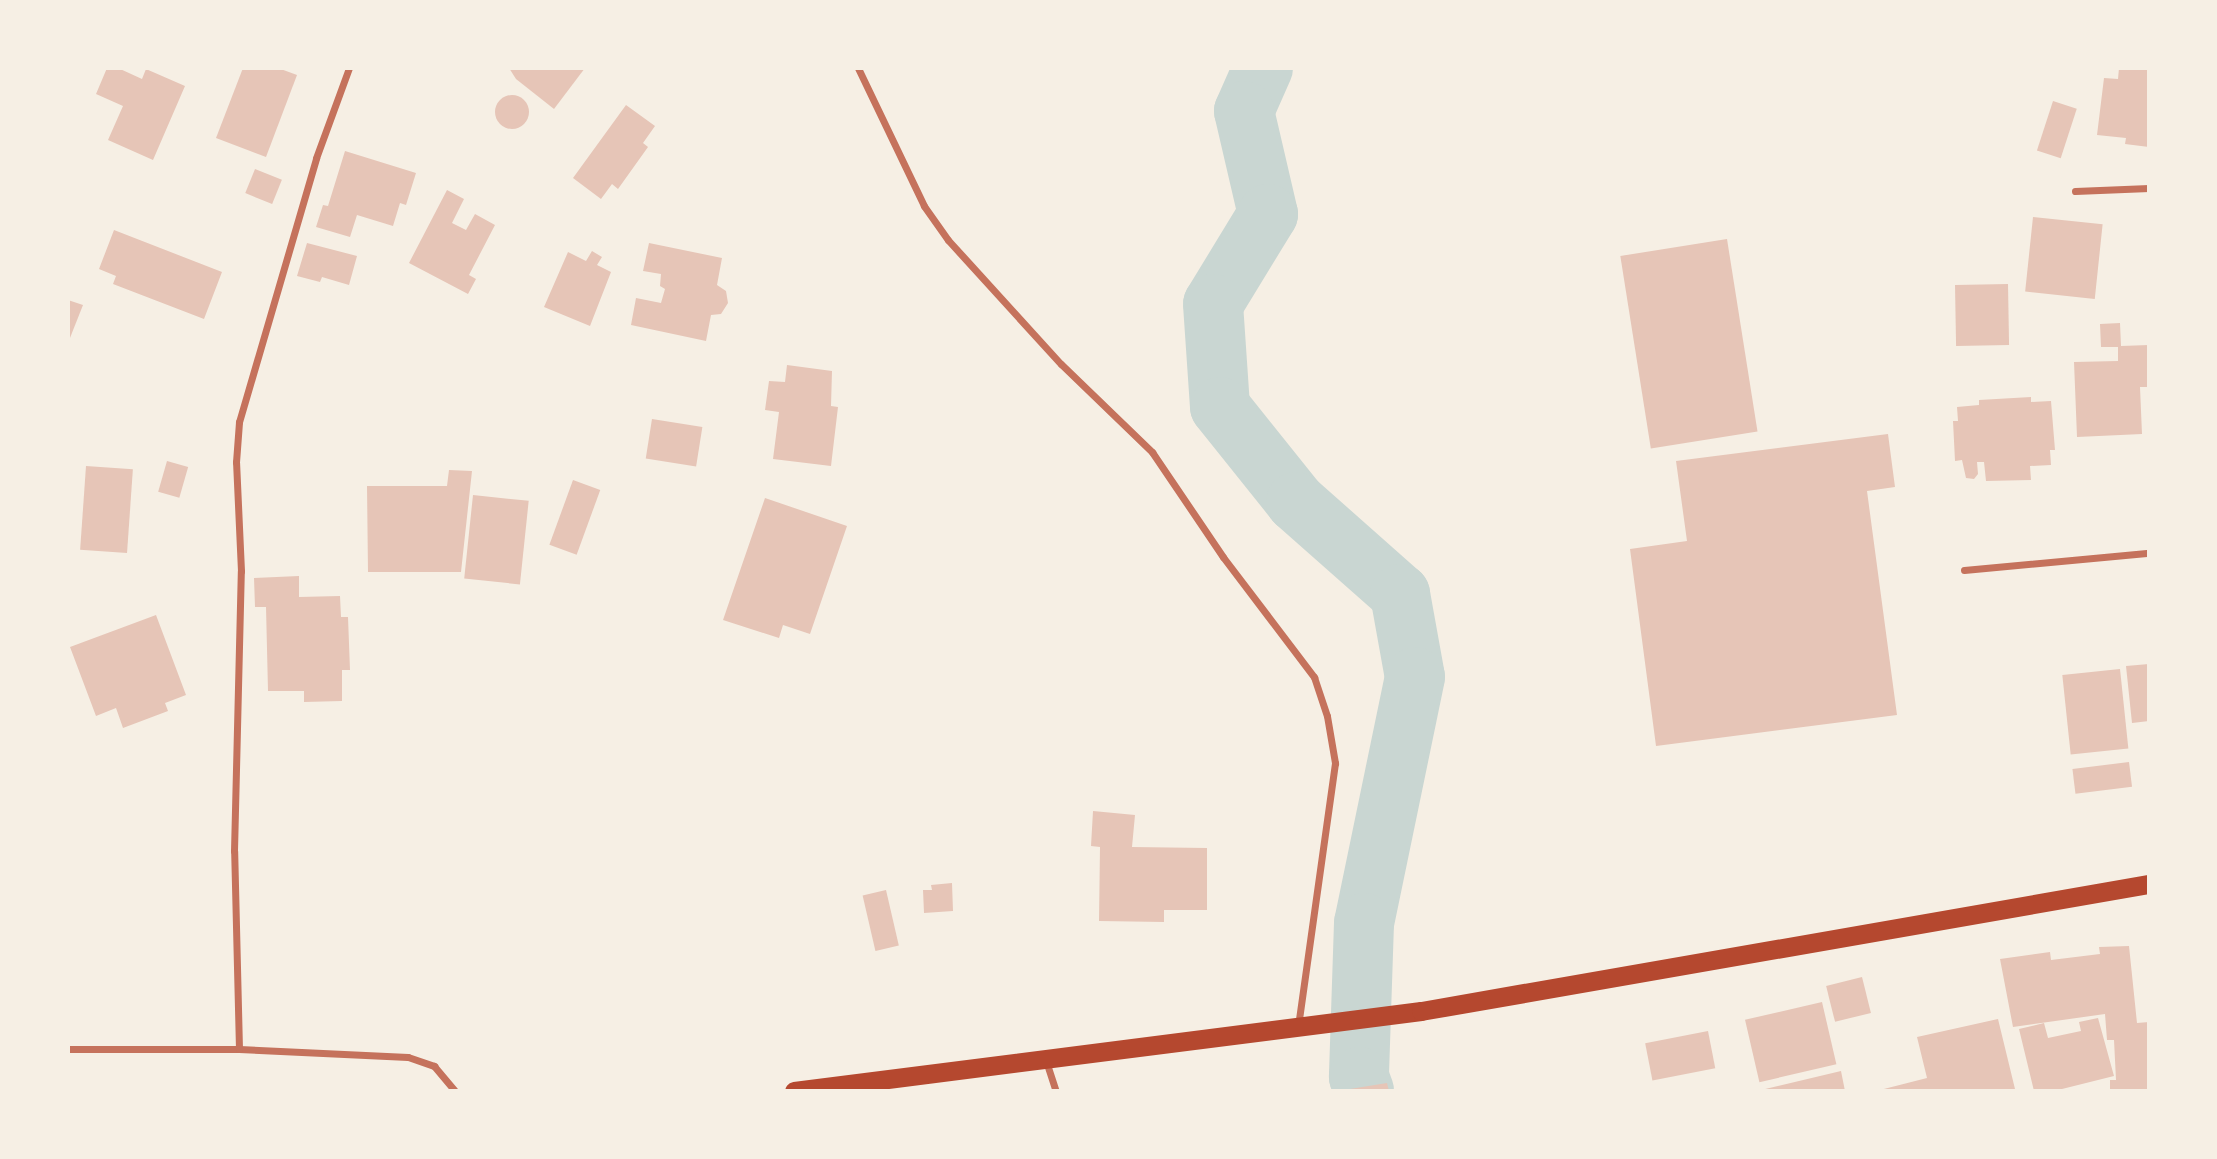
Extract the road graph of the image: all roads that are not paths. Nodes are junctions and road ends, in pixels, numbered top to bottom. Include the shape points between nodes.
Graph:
1 (349, 68) edge
2 (858, 68) edge
3 (2149, 188) edge
4 (2075, 191) dead end
5 (2149, 553) edge
6 (1964, 570) dead end
7 (2149, 884) edge
8 (1297, 1027) junction
9 (68, 1049) edge
10 (239, 1049) junction
11 (1046, 1060) junction
12 (455, 1091) edge
13 (794, 1091) edge
14 (1056, 1091) edge

1 - 10 street via 316,158 239,422 236,463 241,571 234,851
2 - 8 street via 924,206 948,240 1062,364 1152,452 1223,557 1314,677 1335,764
3 - 4 street
5 - 6 street
7 - 8 highway via 1421,1011
8 - 11 highway
9 - 10 street
10 - 12 street via 408,1057 434,1066
11 - 13 highway
11 - 14 street

